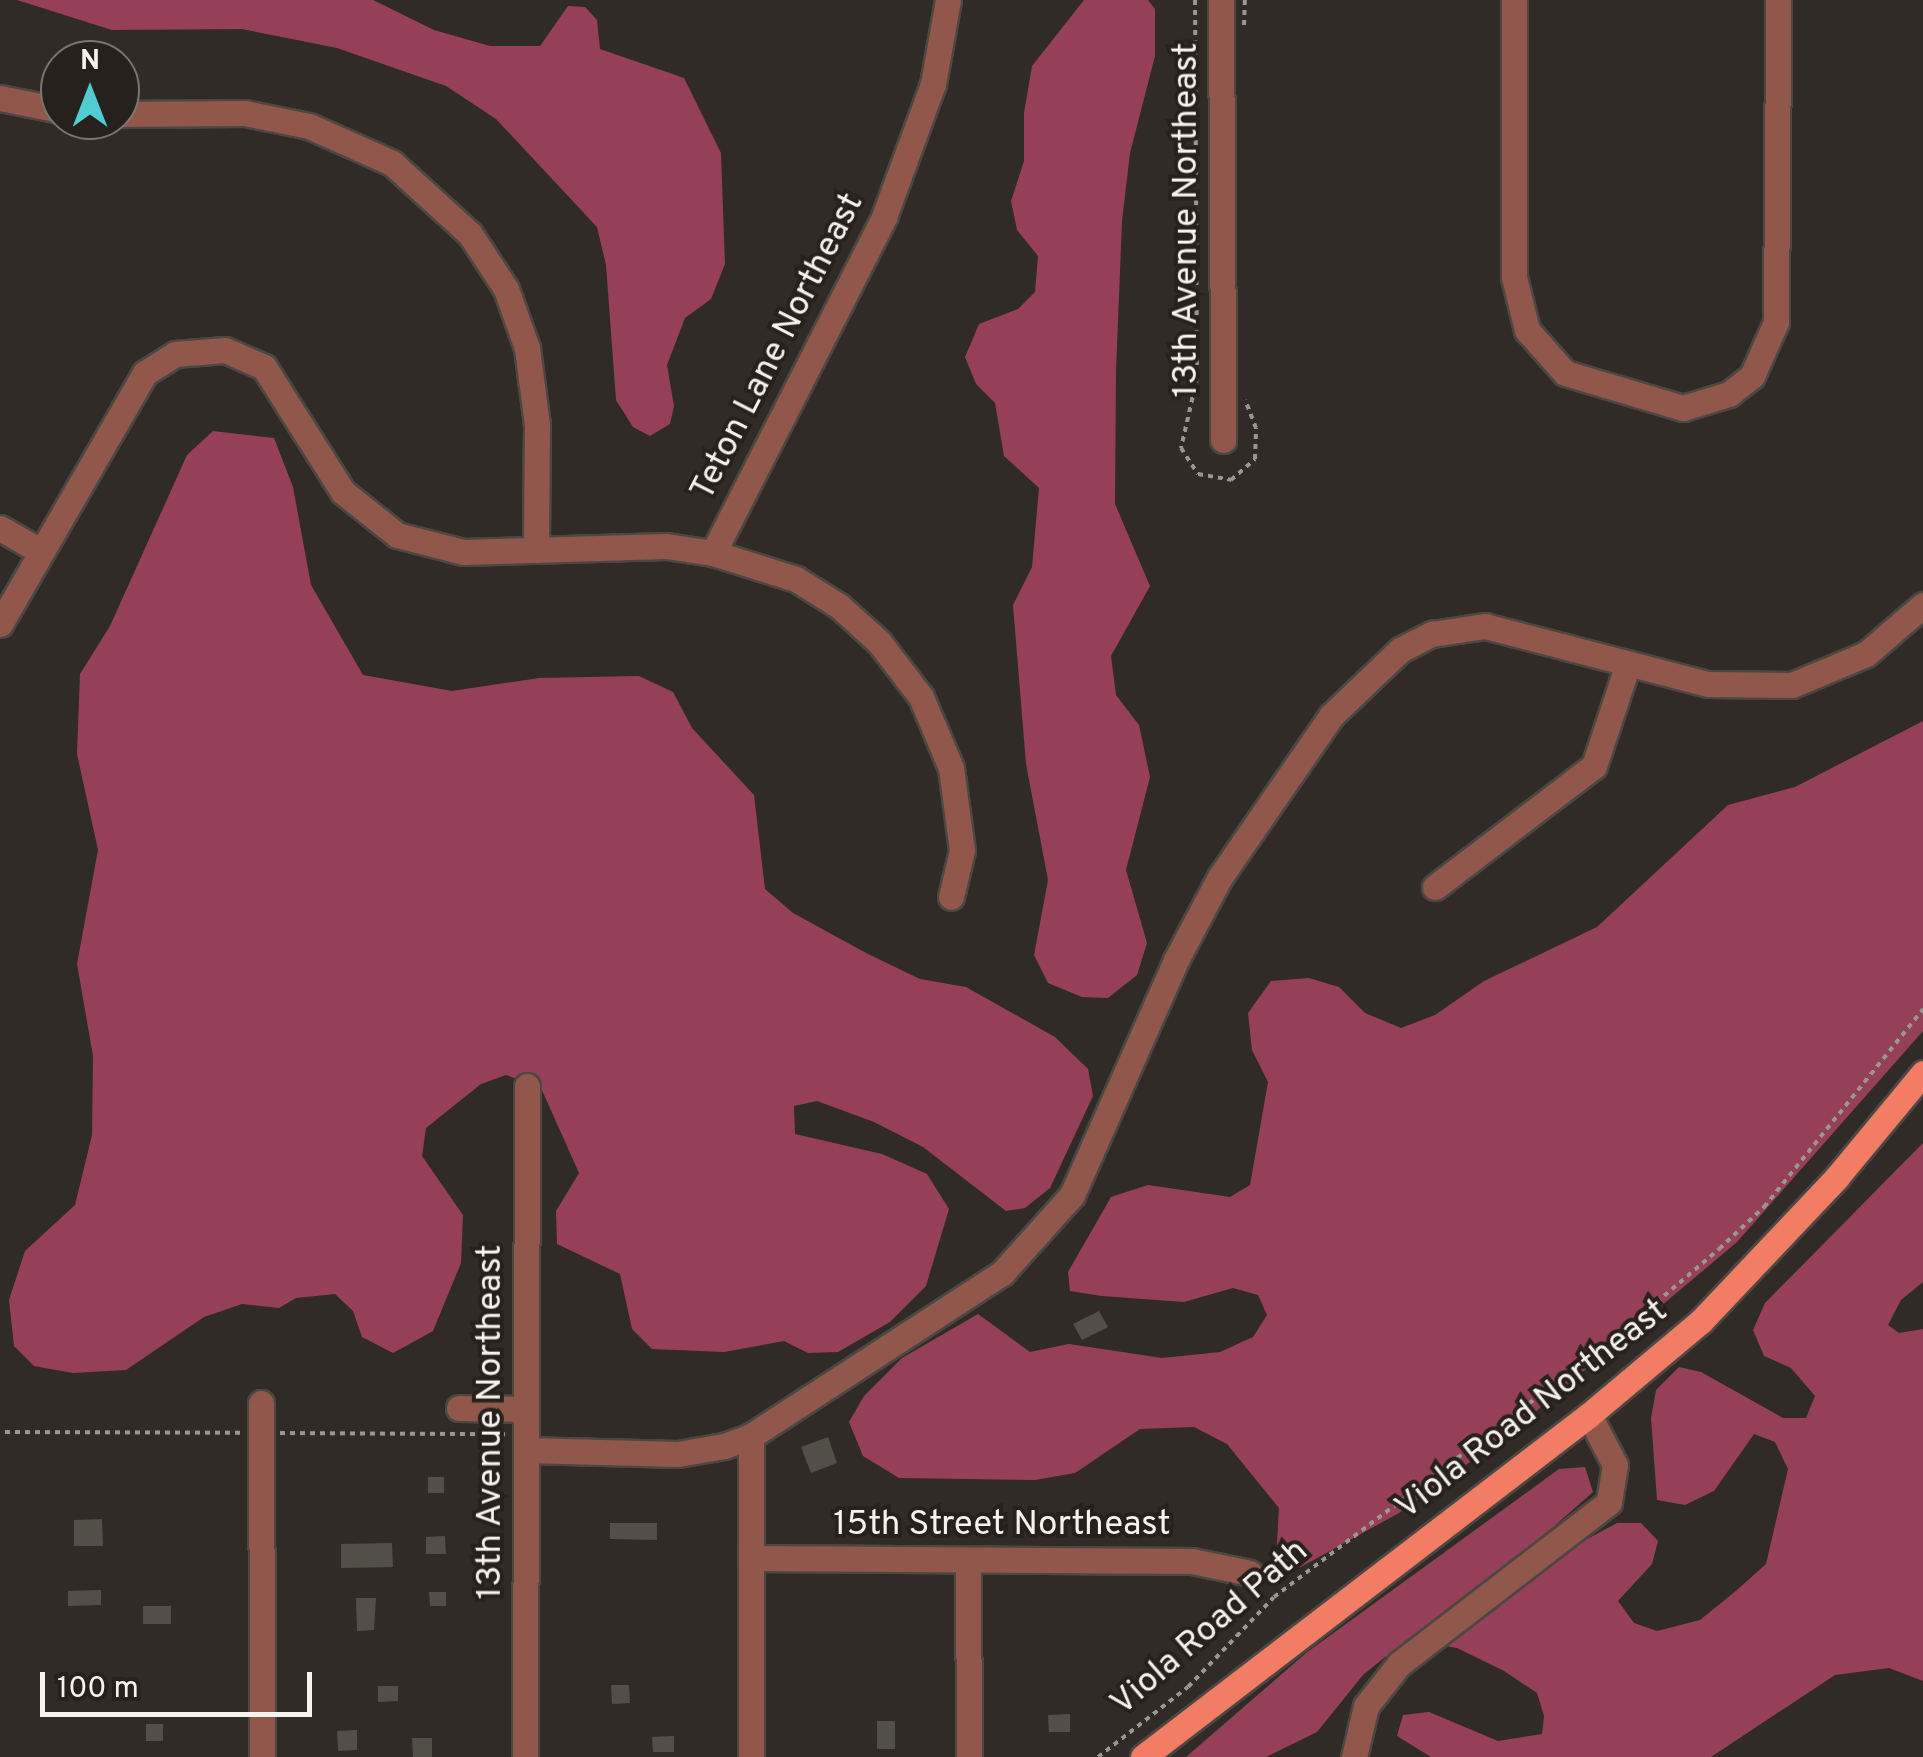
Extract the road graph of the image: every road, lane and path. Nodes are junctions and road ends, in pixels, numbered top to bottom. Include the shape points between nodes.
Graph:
1 (948, 0) edge
2 (1221, 0) edge
3 (1514, 0) edge
4 (1778, 0) edge
5 (0, 98) edge
6 (40, 106) edge
7 (140, 114) edge
8 (1223, 440) dead end
9 (0, 528) edge
10 (536, 550) junction
11 (40, 551) junction
12 (714, 553) junction
13 (1923, 605) edge
14 (0, 624) edge
15 (1628, 664) junction
16 (1435, 888) dead end
17 (951, 898) dead end
18 (1923, 1009) edge
19 (1923, 1073) edge
20 (527, 1086) dead end
21 (261, 1403) dead end
22 (459, 1408) dead end
23 (526, 1409) junction
24 (1588, 1415) junction
25 (751, 1436) junction
26 (526, 1450) junction
27 (752, 1558) junction
28 (968, 1560) junction
29 (1250, 1573) dead end
30 (262, 1757) edge
31 (525, 1757) edge
32 (752, 1757) edge
33 (970, 1757) edge
34 (1098, 1757) edge
35 (1142, 1757) edge
36 (1354, 1757) edge

1 - 12 street, Teton Lane Northeast via 933,84 884,216
2 - 8 street, 13th Avenue Northeast
3 - 4 street via 1514,278 1527,330 1565,374 1683,408 1729,394 1752,376 1776,322
5 - 6 street
7 - 10 street via 246,113 309,126 392,163 448,211 498,276 527,348 537,425
9 - 11 street
10 - 11 street, Teton Lane Northeast via 428,546 370,519 324,466 264,367 225,350 200,350 176,354 145,374
10 - 12 street, Teton Lane Northeast via 666,546
11 - 14 street, Teton Lane Northeast
12 - 17 street via 796,578 839,606 879,642 921,697 951,768 962,816
13 - 15 street via 1866,654 1792,686 1708,684
15 - 16 street via 1594,766
15 - 25 street via 1484,626 1432,634 1374,667 1330,716 1200,912 1109,1118 1054,1221 982,1288
18 - 34 path, Viola Road Path via 1798,1166 1719,1249 1596,1353 1274,1597 1188,1687
19 - 24 main road, Viola Road Northeast via 1731,1293
20 - 23 street, 13th Avenue Northeast
21 - 30 street
22 - 23 street
23 - 26 street, 13th Avenue Northeast
24 - 35 main road, Viola Road Northeast
24 - 36 street via 1615,1465 1609,1502 1400,1664 1366,1706
25 - 26 street via 678,1454
25 - 27 street
26 - 31 street, 13th Avenue Northeast
27 - 28 street, 15th Street Northeast
27 - 32 street
28 - 29 street, 15th Street Northeast via 1192,1561
28 - 33 street

